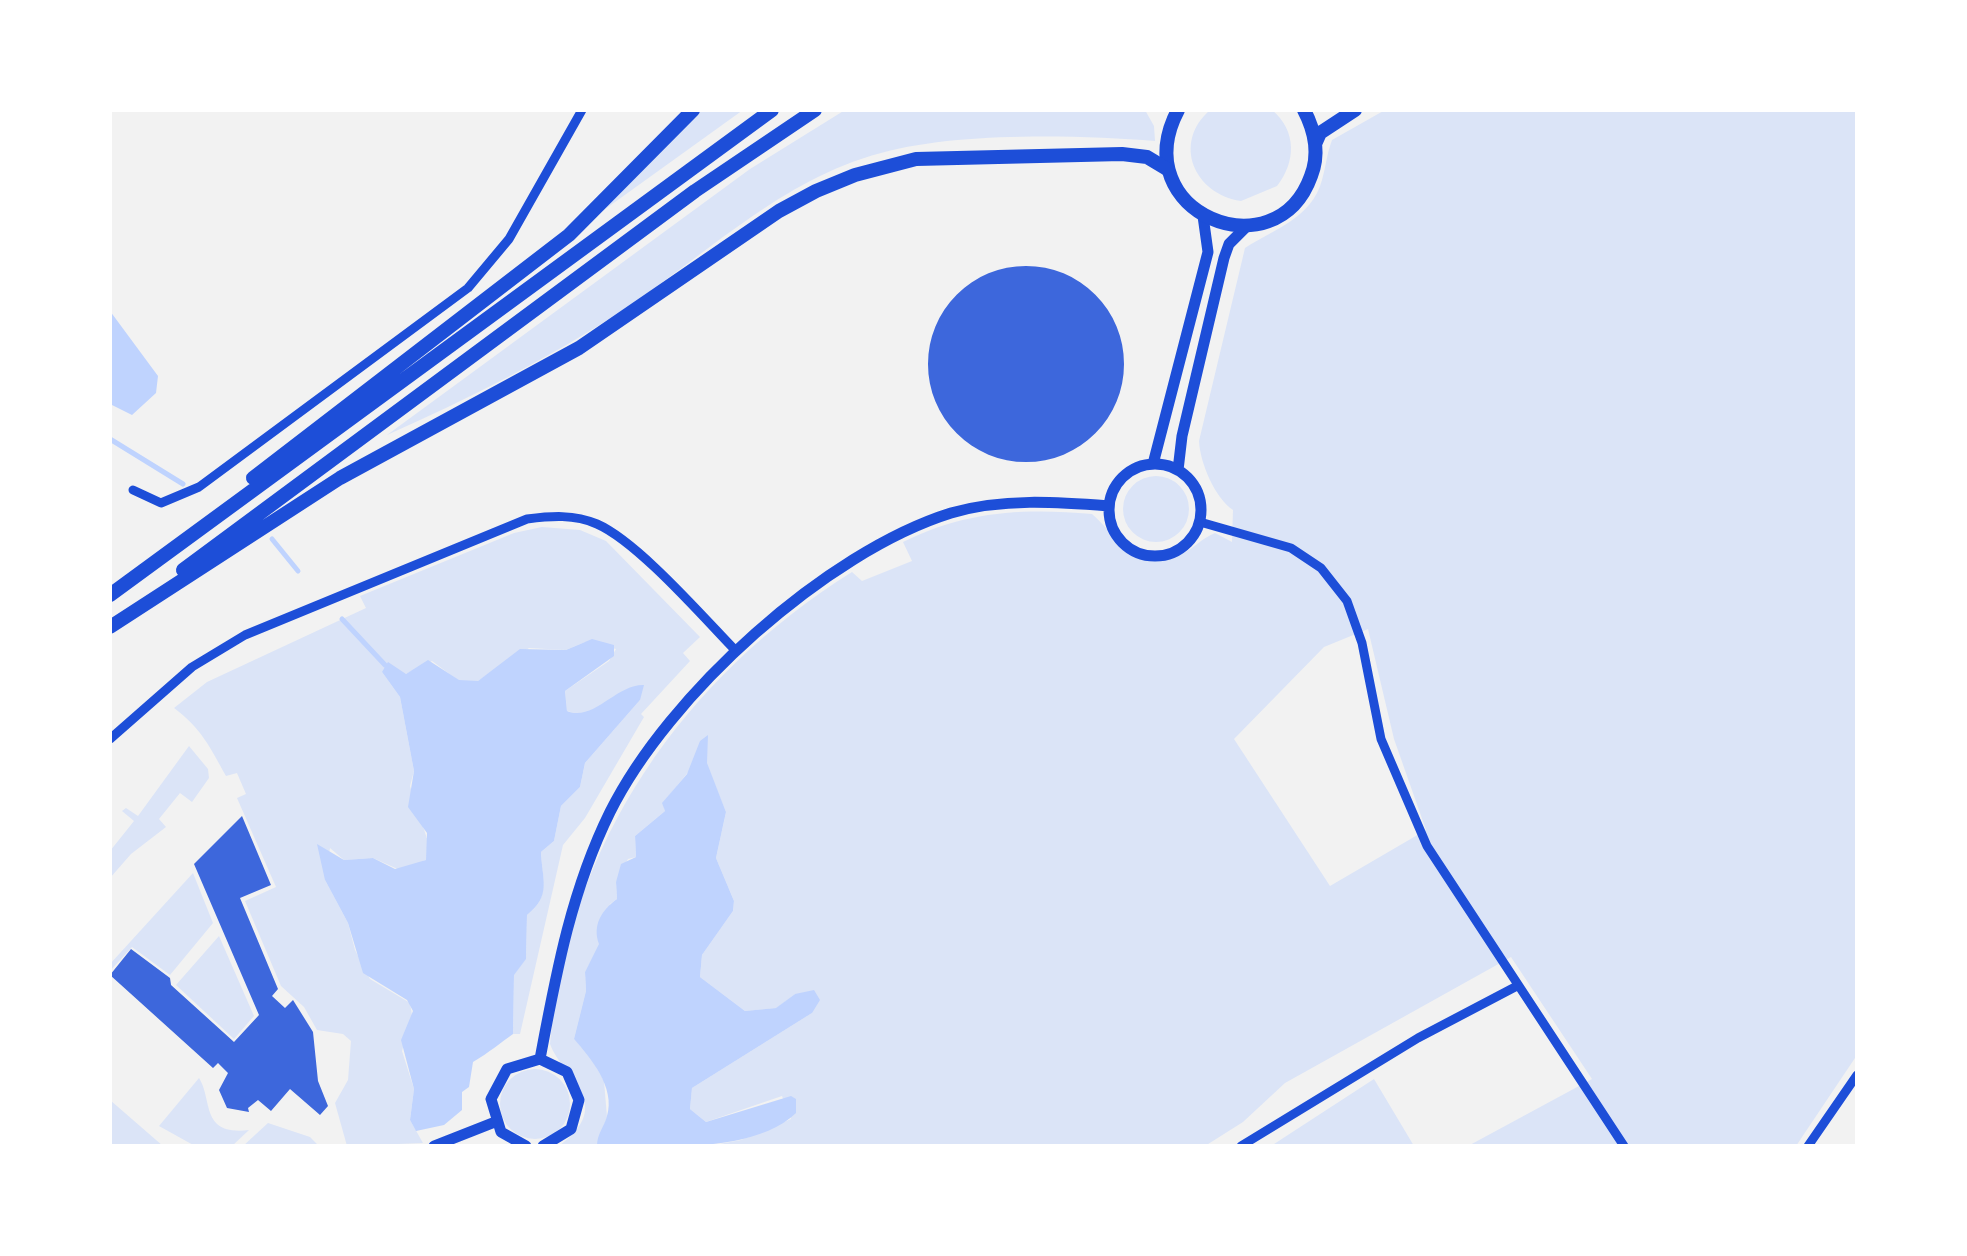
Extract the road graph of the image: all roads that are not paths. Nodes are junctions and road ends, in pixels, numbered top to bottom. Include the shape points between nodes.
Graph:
1 (582, 110) edge
2 (693, 110) edge
3 (772, 110) edge
4 (815, 110) edge
5 (1304, 110) edge
6 (1355, 110) edge
7 (1170, 115) edge
8 (1316, 142) junction
9 (1168, 168) junction
10 (1203, 216) junction
11 (1247, 226) junction
12 (1153, 464) junction
13 (1178, 470) junction
14 (134, 490) dead end
15 (1109, 506) junction
16 (1200, 522) junction
17 (110, 595) edge
18 (110, 625) edge
19 (736, 652) junction
20 (110, 738) edge
21 (1517, 986) junction
22 (540, 1059) junction
23 (1857, 1076) edge
24 (495, 1122) junction
25 (511, 1143) edge
26 (434, 1146) edge
27 (526, 1146) edge
28 (545, 1146) edge
29 (1242, 1146) edge
30 (1624, 1146) edge
31 (1808, 1146) edge

1 - 14 street via 509,240 468,288 199,488 161,503
2 - 17 main road via 569,236
3 - 17 main road
4 - 18 main road via 694,191
5 - 8 main road
6 - 8 main road
7 - 9 main road
8 - 11 main road via 1313,172 1299,198 1276,218
9 - 10 main road via 1180,196
9 - 18 main road via 1122,154 942,156 889,165 816,191 579,348 340,478
10 - 11 main road
10 - 12 street via 1208,252
11 - 13 street via 1224,258
12 - 13 street
12 - 15 street via 1120,480
13 - 16 street via 1196,488
15 - 16 street via 1117,536 1142,554 1182,547
15 - 19 street via 990,505 918,525 816,588
16 - 21 street via 1290,548 1321,568 1354,614 1372,709 1400,788 1427,846
19 - 20 street via 620,536 560,515 527,519 245,635 192,667
19 - 22 street via 676,714 611,810 564,933
21 - 29 street
21 - 30 street
22 - 24 street via 516,1063 498,1078 490,1100
22 - 28 street via 567,1072 579,1100 571,1129
23 - 31 street
24 - 25 street
24 - 26 street
25 - 27 street

